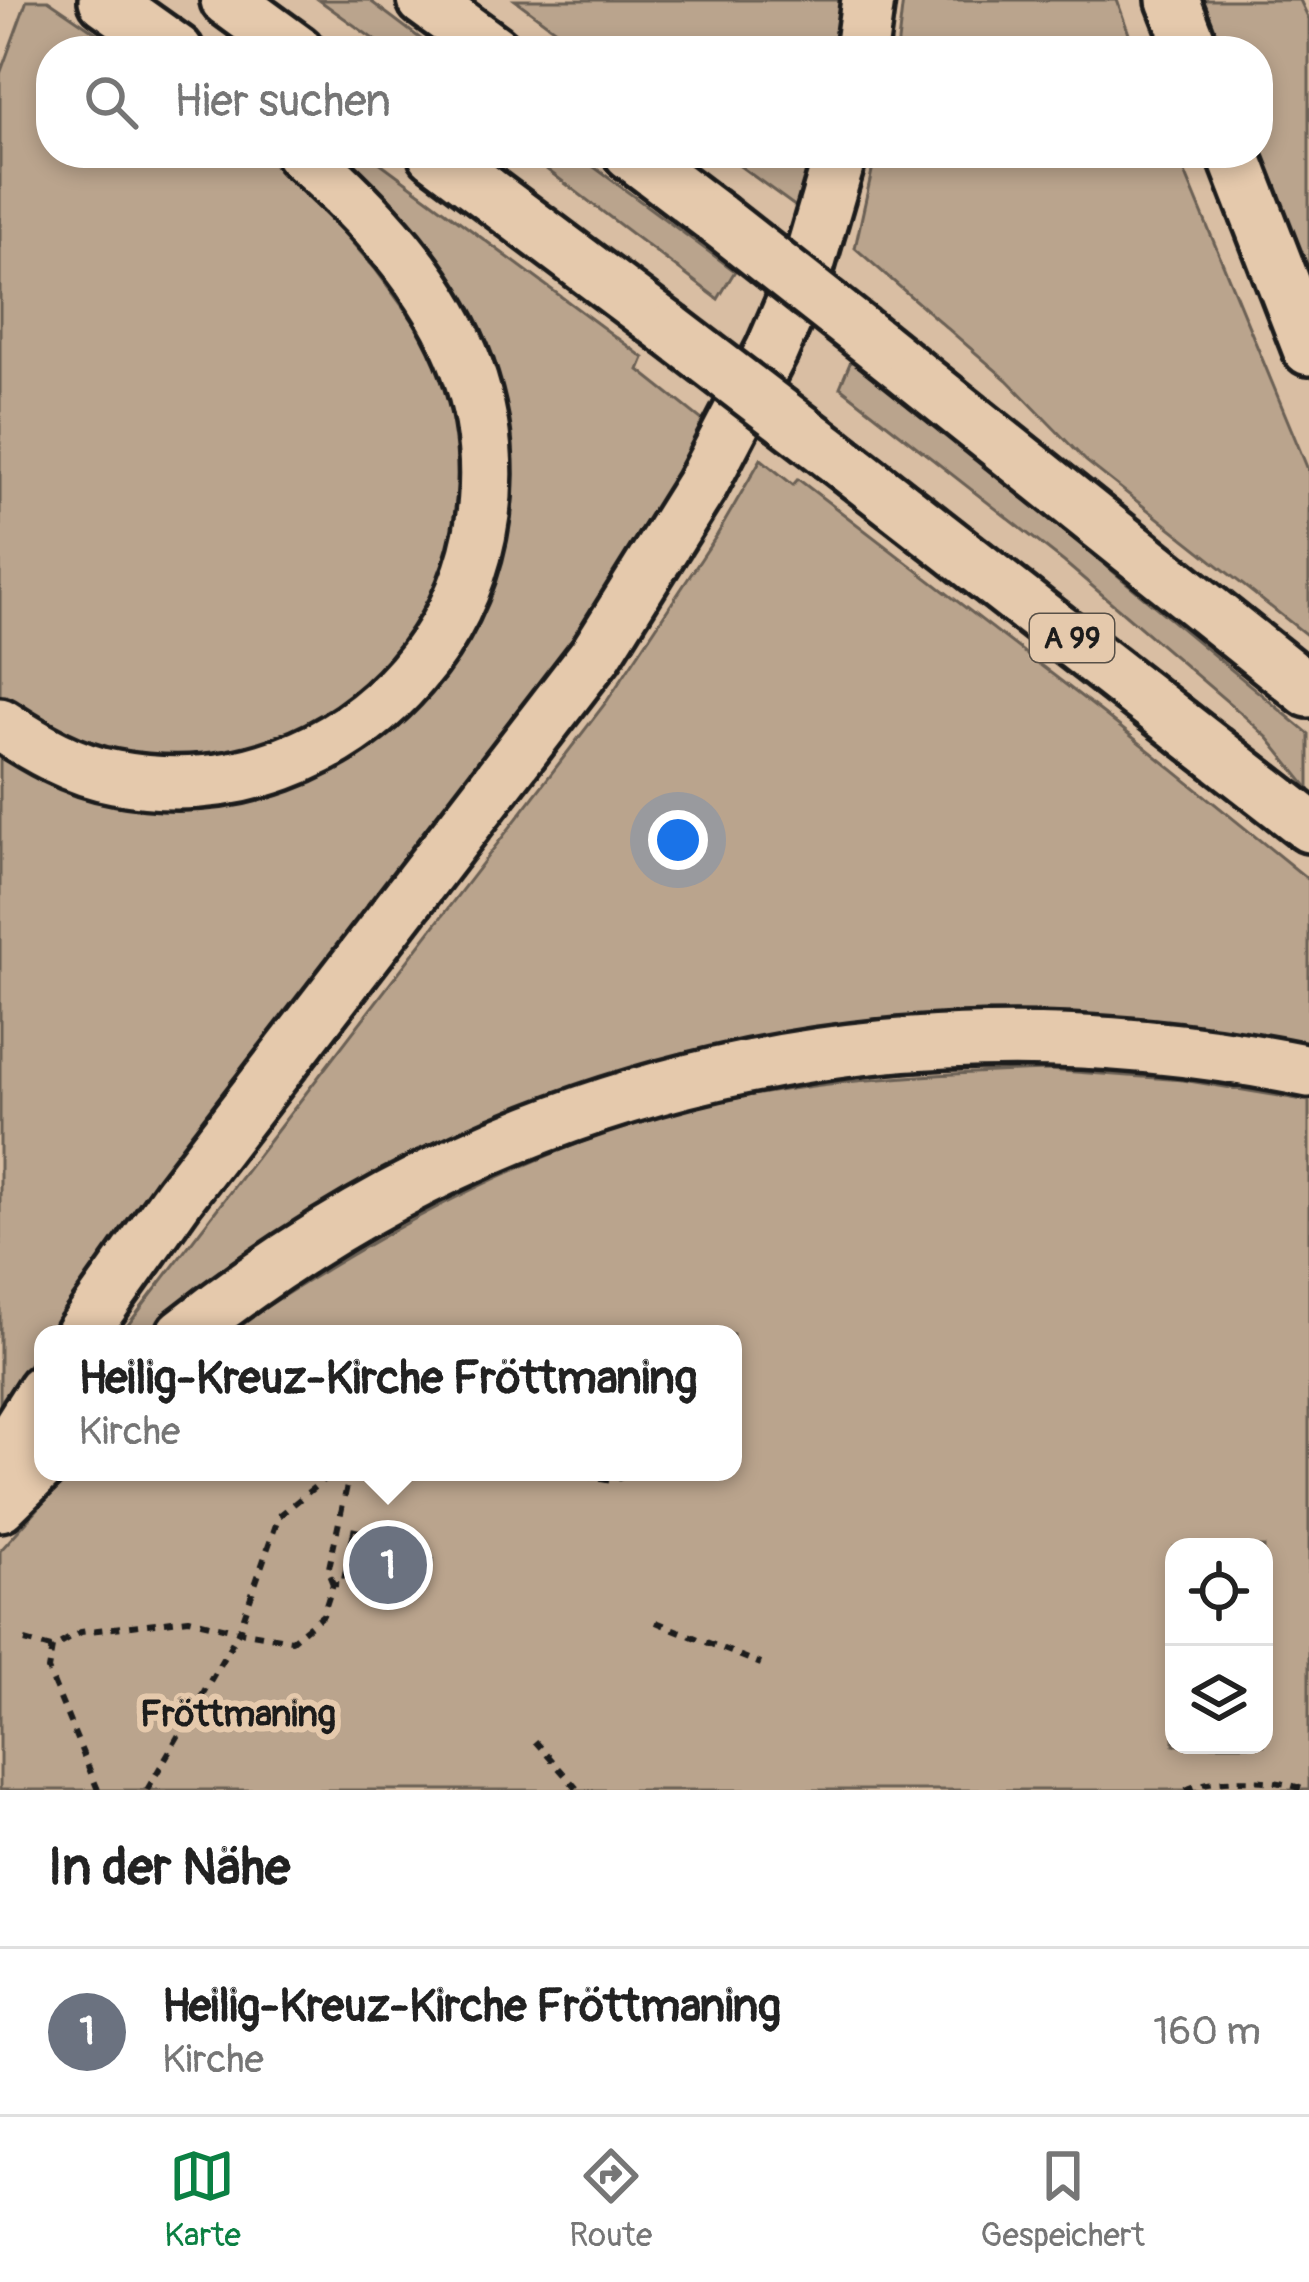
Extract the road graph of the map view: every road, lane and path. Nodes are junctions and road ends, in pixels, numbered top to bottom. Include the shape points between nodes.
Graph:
1 (105, 0) edge
2 (227, 0) edge
3 (424, 0) edge
4 (868, 0) edge
5 (1173, 0) edge
6 (156, 36) edge
7 (276, 36) edge
8 (473, 36) edge
9 (863, 36) edge
10 (1187, 36) edge
11 (316, 168) edge
12 (454, 168) edge
13 (650, 168) edge
14 (837, 168) edge
15 (1239, 168) edge
16 (1309, 349) edge
17 (1309, 691) edge
18 (0, 724) edge
19 (1309, 826) edge
20 (1309, 1071) edge
21 (87, 1325) edge
22 (195, 1325) edge
23 (34, 1404) edge
24 (0, 1458) edge
25 (34, 1472) edge
26 (322, 1481) edge
27 (348, 1481) edge
28 (0, 1505) edge
29 (354, 1580) dead end
30 (333, 1584) junction
31 (656, 1622) dead end
32 (239, 1631) junction
33 (26, 1641) dead end
34 (52, 1648) junction
35 (761, 1664) dead end
36 (535, 1742) dead end
37 (98, 1790) edge
38 (146, 1790) edge
39 (578, 1790) edge
40 (1186, 1790) edge
41 (1304, 1790) edge

1 - 6 highway
2 - 7 highway
3 - 8 highway
4 - 9 highway
5 - 10 highway
11 - 18 highway via 418,278 467,368 485,476 482,523 460,604 429,656 354,729 296,762 241,777 114,777 64,761
12 - 19 highway, A 99, bridge
13 - 17 highway, bridge
14 - 21 highway via 772,350 701,486 596,653
15 - 16 highway
20 - 22 highway via 1233,1055 1056,1039 919,1042 743,1066 578,1113 481,1152 343,1224
23 - 24 highway
25 - 28 highway
26 - 32 path via 279,1516
27 - 30 path via 328,1571
29 - 30 path
30 - 32 path via 323,1615 292,1640
31 - 35 path
32 - 34 path via 189,1619 81,1632
32 - 38 path
33 - 34 path
34 - 37 path via 48,1670
36 - 39 path
40 - 41 path via 1200,1782 1290,1782

